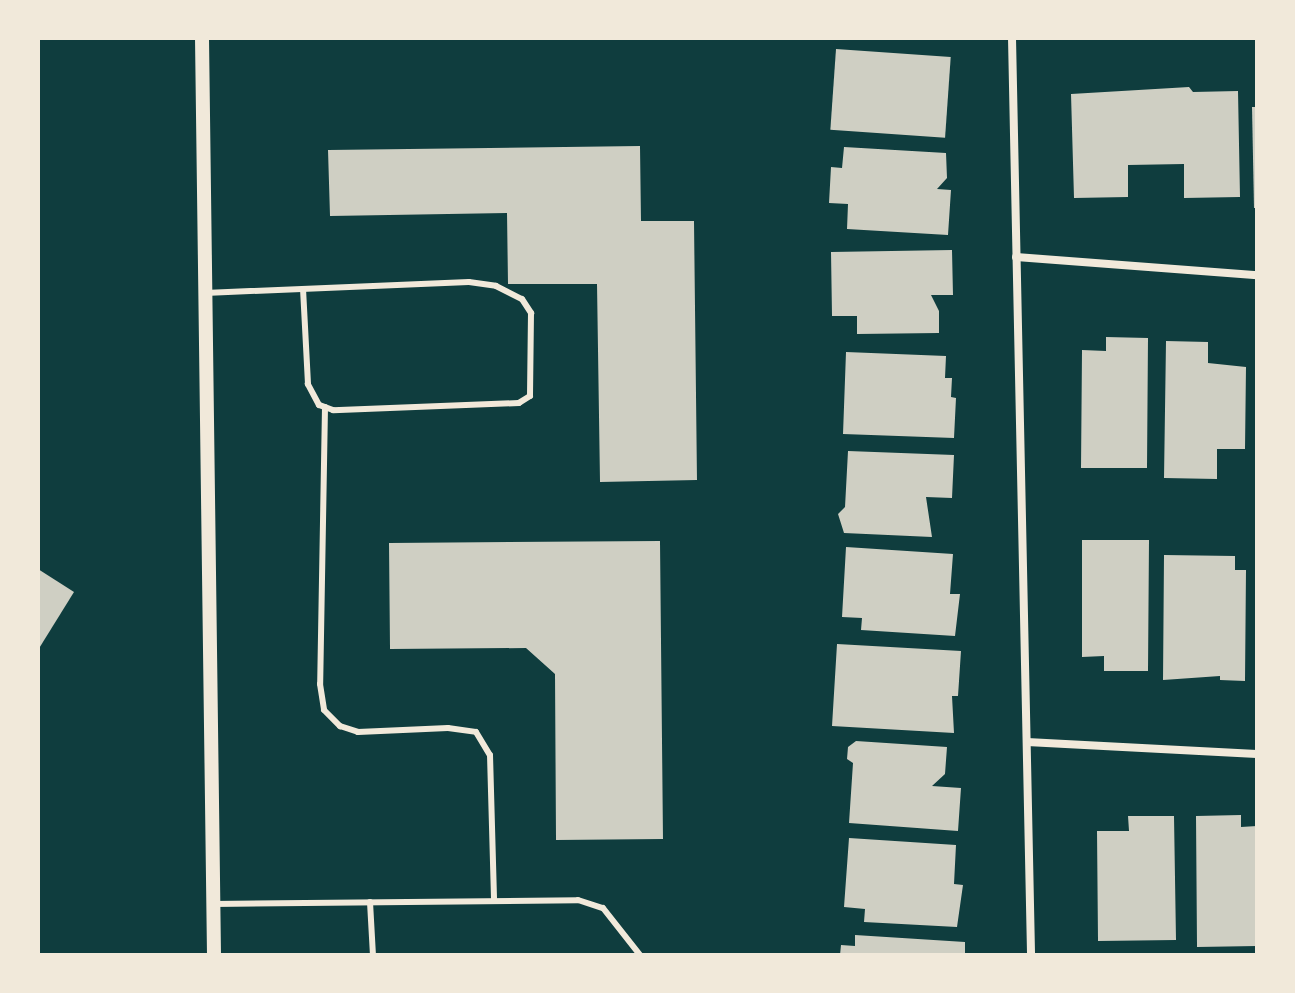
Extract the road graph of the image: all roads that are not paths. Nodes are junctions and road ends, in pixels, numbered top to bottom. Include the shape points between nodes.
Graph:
1 (202, 38) edge
2 (1012, 38) edge
3 (1016, 257) junction
4 (1257, 275) edge
5 (303, 289) junction
6 (205, 293) junction
7 (325, 407) junction
8 (1027, 742) junction
9 (1257, 754) edge
10 (494, 901) junction
11 (370, 902) junction
12 (213, 904) junction
13 (214, 955) edge
14 (373, 955) edge
15 (640, 955) edge
16 (1031, 955) edge

1 - 6 street
2 - 3 street
3 - 4 street
3 - 8 street
5 - 6 lane
5 - 7 lane via 308,384
5 - 7 lane via 469,282 496,286 522,299 531,313 534,382 530,396 519,403
6 - 12 street
7 - 10 lane via 320,684 324,710 340,726 358,732 476,732 490,755
8 - 9 street
8 - 16 street
10 - 11 lane
10 - 15 lane via 578,900 603,908
11 - 12 lane
11 - 14 lane
12 - 13 street

